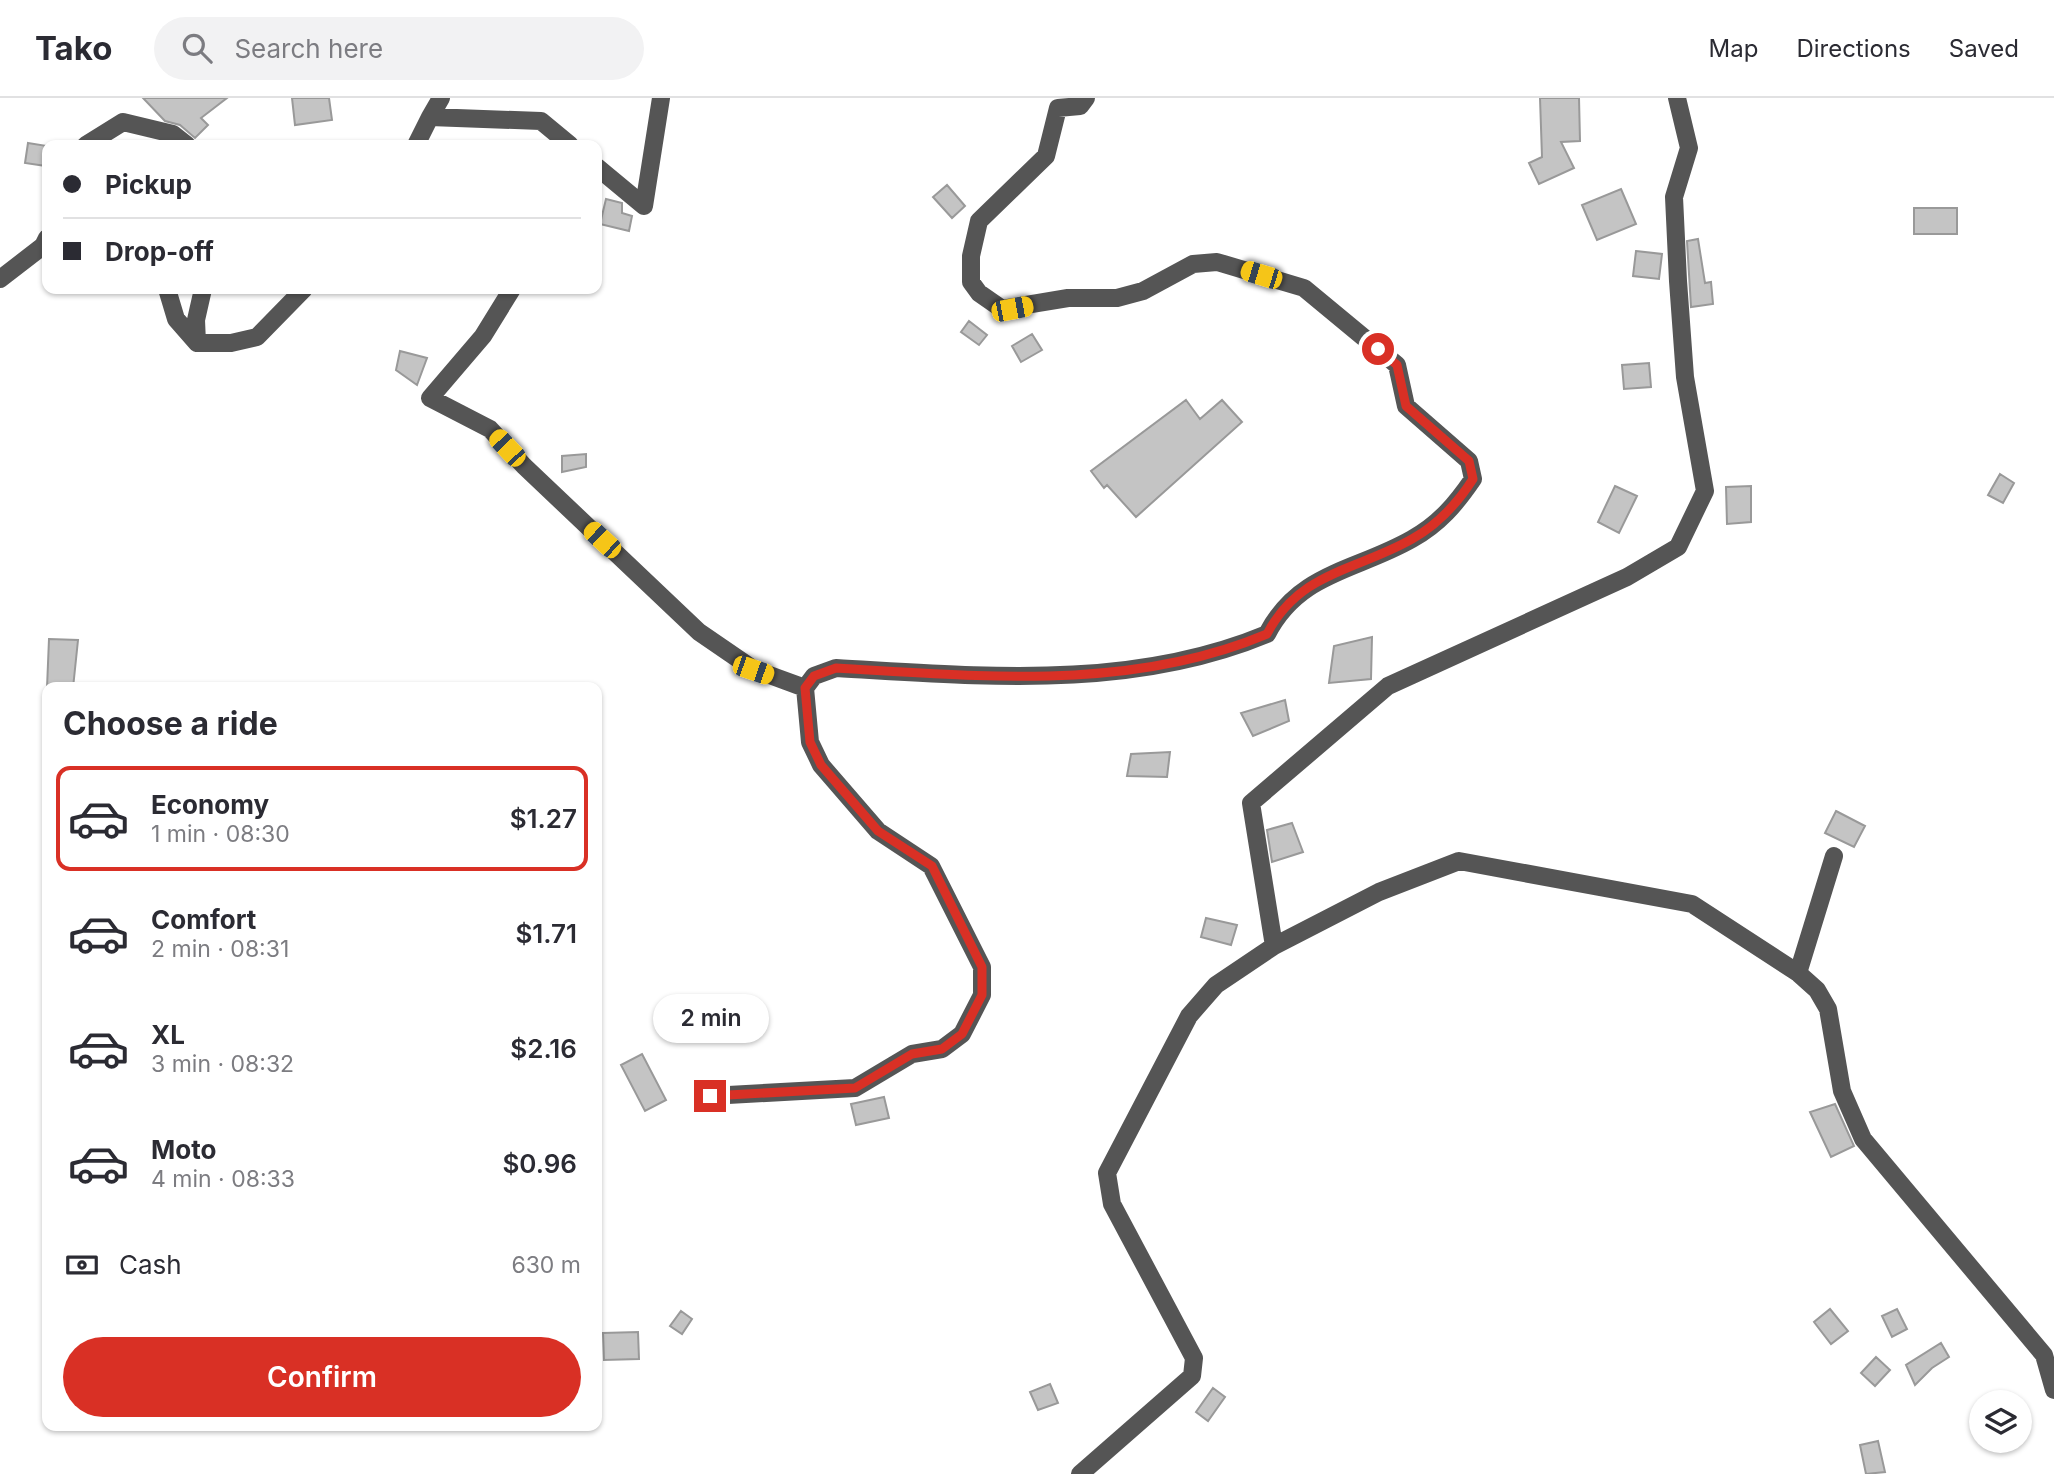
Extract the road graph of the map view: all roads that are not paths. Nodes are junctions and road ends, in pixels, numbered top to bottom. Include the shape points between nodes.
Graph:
1 (441, 98) edge
2 (661, 98) edge
3 (1086, 98) edge
4 (1677, 98) edge
5 (430, 117) junction
6 (94, 140) edge
7 (181, 140) edge
8 (418, 140) edge
9 (564, 140) edge
10 (602, 174) edge
11 (42, 244) edge
12 (0, 279) edge
13 (168, 294) edge
14 (202, 294) edge
15 (299, 294) edge
16 (509, 294) edge
17 (197, 343) junction
18 (805, 688) junction
19 (1834, 856) dead end
20 (1274, 946) junction
21 (1798, 973) junction
22 (710, 1096) dead end
23 (2054, 1390) edge
24 (1080, 1474) edge

1 - 5 street
2 - 10 street via 644,206
3 - 18 street via 1080,106 1058,108 1046,156 979,221 971,256 971,282 979,293 1002,309 1068,298 1117,298 1143,291 1193,264 1217,262 1304,288 1397,365 1406,406 1469,461 1473,479 1453,509 1413,539 1301,589 1279,612 1267,634 1239,646 1128,671 1084,675 1014,678 836,668 814,676
4 - 20 street via 1689,148 1674,197 1678,281 1685,377 1705,491 1678,547 1627,577 1388,686 1251,803
5 - 8 street
5 - 9 street via 541,121
6 - 7 street via 123,122
11 - 12 street
13 - 17 street via 176,319
14 - 17 street
15 - 17 street via 257,337
16 - 18 street via 483,336 430,398 490,429 699,632 753,670
18 - 22 street via 810,742 821,765 878,831 932,866 982,967 982,995 962,1034 942,1049 912,1054 855,1088
19 - 21 street
20 - 21 street via 1380,892 1459,861 1692,904
20 - 24 street via 1216,985 1189,1016 1107,1173 1112,1204 1194,1358 1192,1376
21 - 23 street via 1817,990 1828,1009 1842,1091 1863,1139 2044,1355

